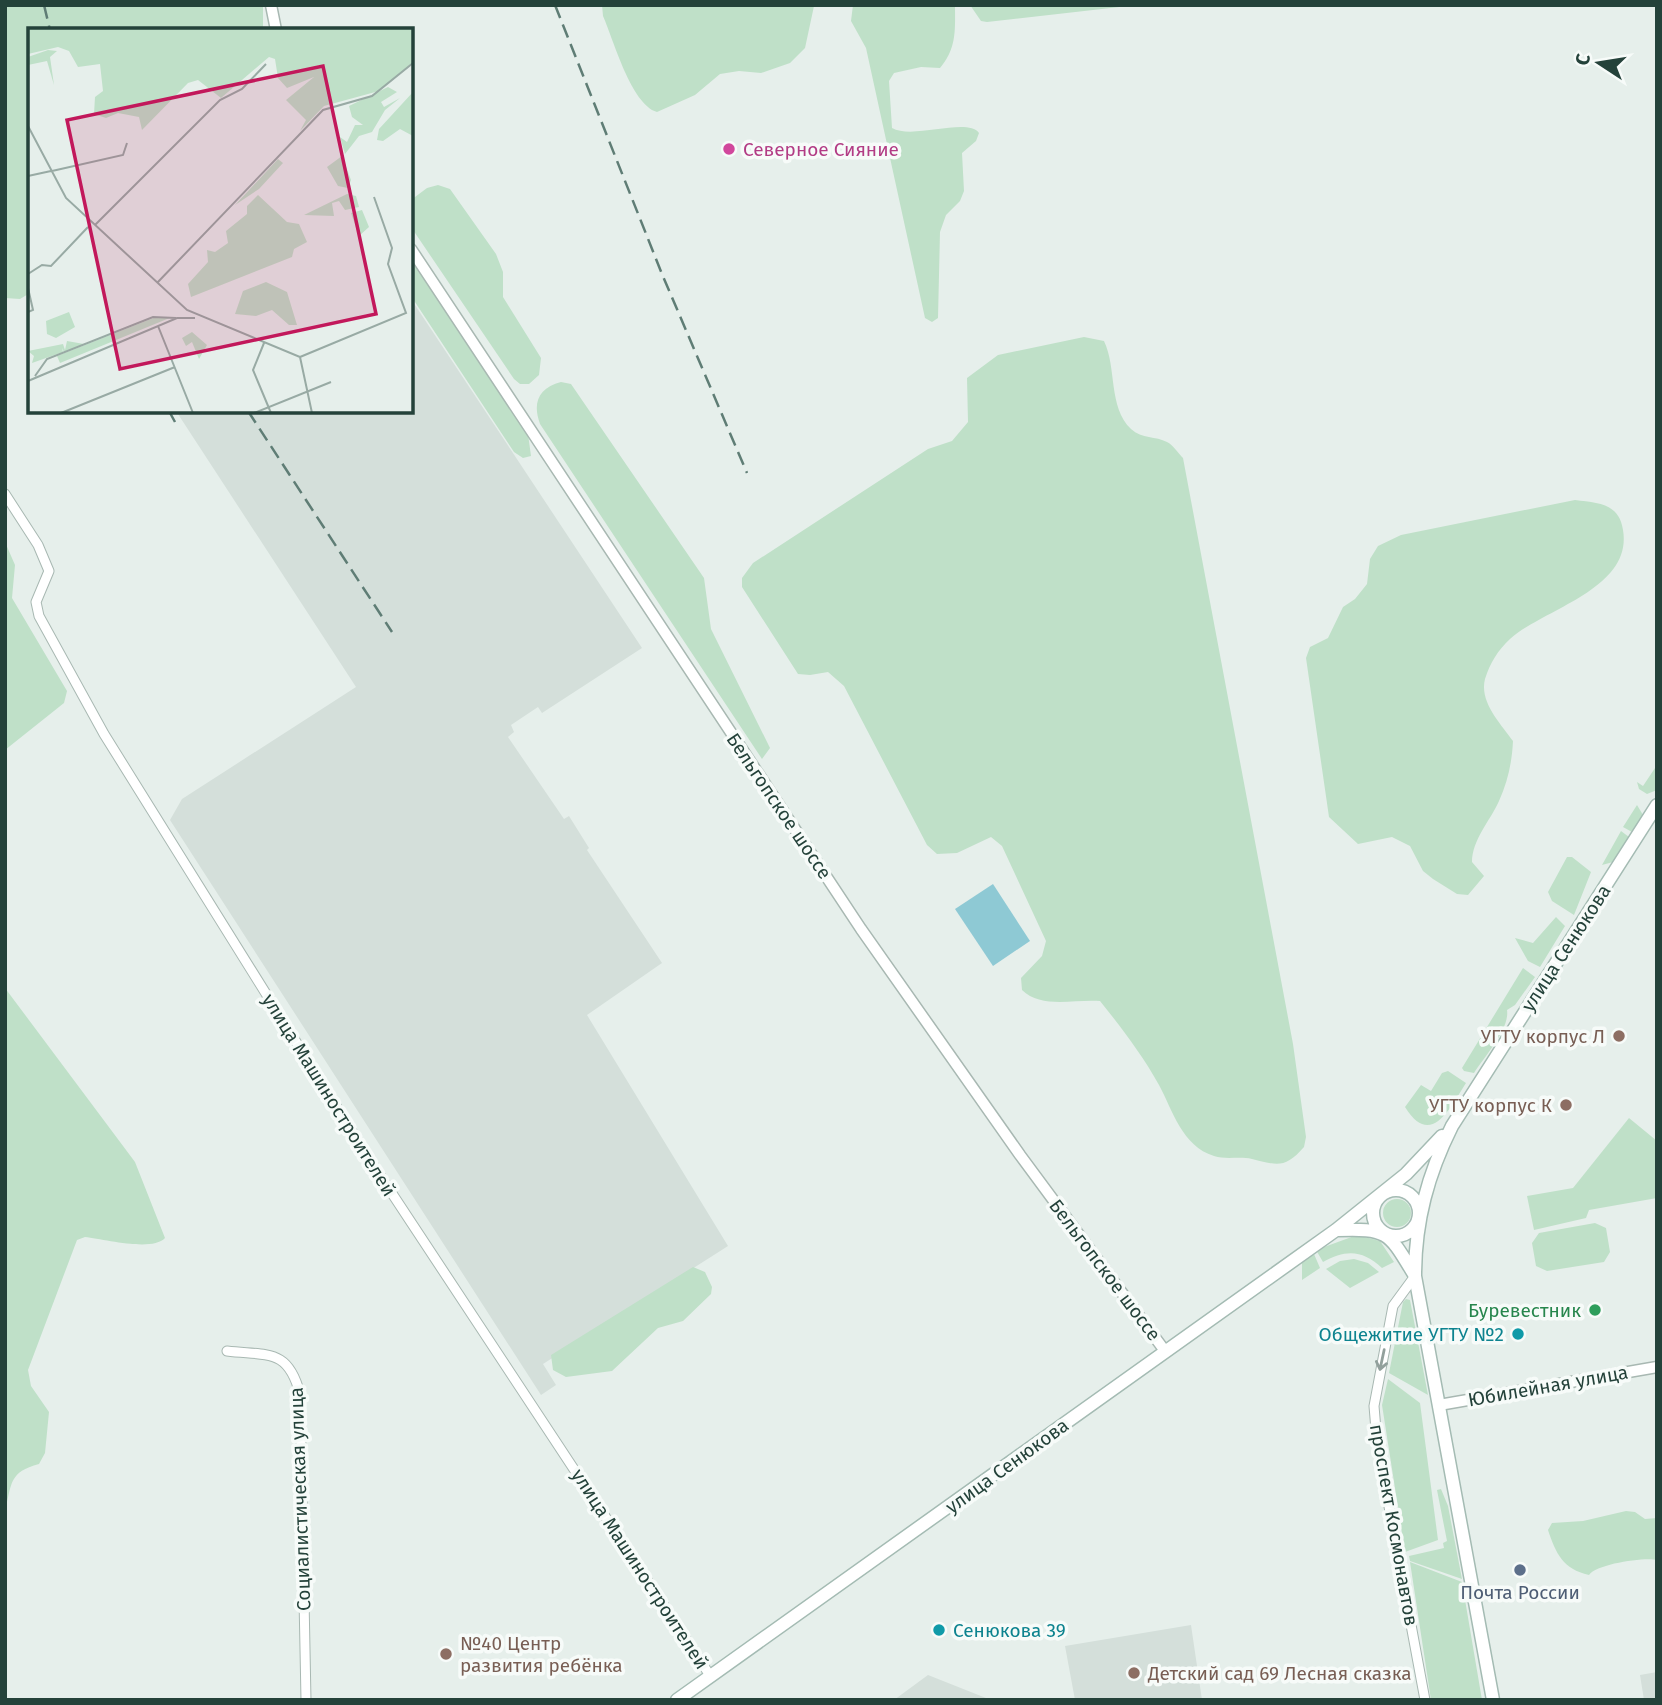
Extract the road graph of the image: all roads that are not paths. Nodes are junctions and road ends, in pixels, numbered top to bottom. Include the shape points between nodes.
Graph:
1 (271, 5) edge
2 (276, 28) edge
3 (413, 252) edge
4 (5, 495) edge
5 (1657, 806) edge
6 (1452, 1126) junction
7 (1381, 1196) junction
8 (1418, 1220) junction
9 (1336, 1230) junction
10 (1384, 1232) junction
11 (1415, 1276) junction
12 (227, 1351) dead end
13 (1165, 1351) junction
14 (1657, 1367) edge
15 (1439, 1405) junction
16 (711, 1677) junction
17 (306, 1700) edge
18 (677, 1700) edge
19 (1424, 1700) edge
20 (1493, 1700) edge

1 - 2 street
3 - 13 street, Бельгопское шоссе via 861,929
4 - 16 street, улица Машиностроителей via 38,545 49,571 36,602 39,616 84,701 373,1165
5 - 6 main road, улица Сенюкова
6 - 7 main road, улица Сенюкова
6 - 8 main road, улица Сенюкова via 1432,1170
7 - 8 main road via 1395,1191 1409,1194 1418,1205
7 - 9 main road, улица Сенюкова
7 - 10 main road via 1374,1216
8 - 10 main road via 1402,1235
8 - 11 main road
9 - 10 main road
9 - 13 main road, улица Сенюкова
10 - 11 main road
11 - 15 main road
11 -> 19 street, проспект Космонавтов via 1393,1306 1374,1406
12 - 17 street, Социалистическая улица via 277,1357 295,1372 300,1394
13 - 16 main road, улица Сенюкова
14 - 15 street, Юбилейная улица
15 - 20 main road
16 - 18 main road, улица Сенюкова

